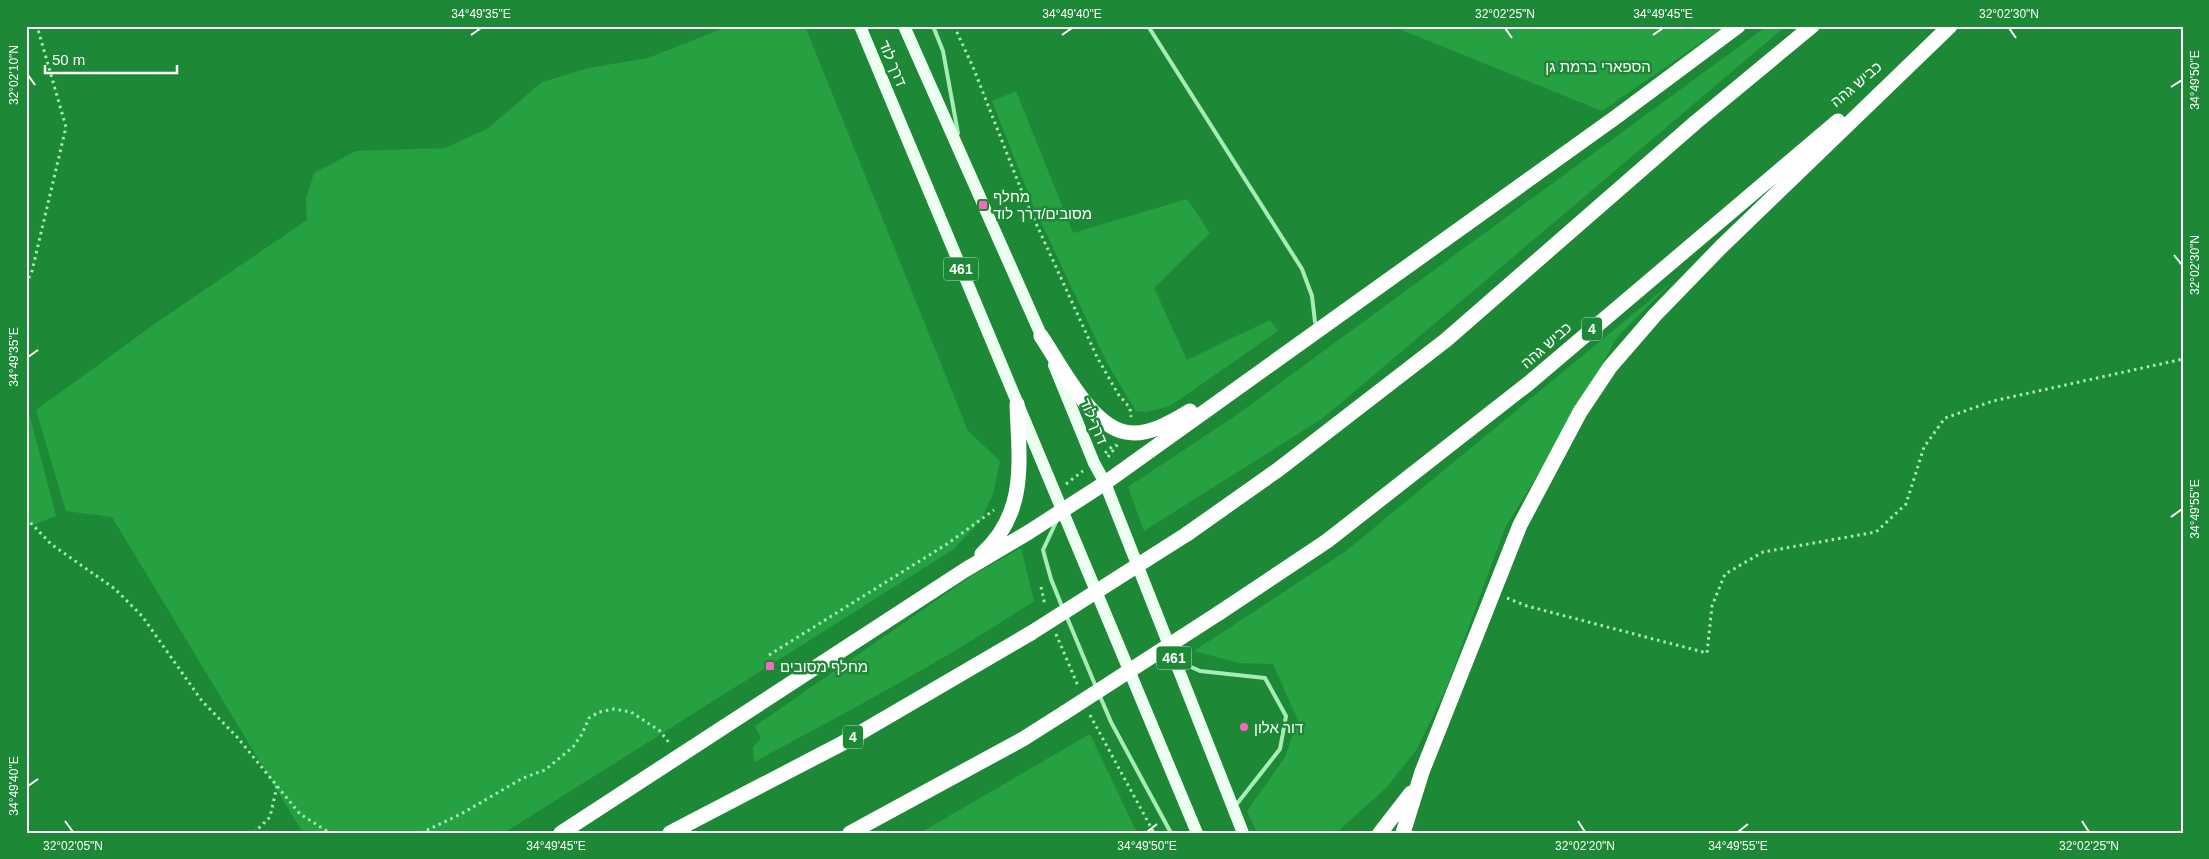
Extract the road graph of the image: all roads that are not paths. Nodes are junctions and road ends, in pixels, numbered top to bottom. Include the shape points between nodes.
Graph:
1 (860, 26) edge
2 (904, 26) edge
3 (933, 26) edge
4 (1148, 26) edge
5 (1738, 26) edge
6 (1812, 26) edge
7 (1950, 26) edge
8 (962, 158) junction
9 (1401, 271) junction
10 (1315, 322) junction
11 (1041, 336) junction
12 (1017, 404) junction
13 (1100, 473) junction
14 (1062, 511) junction
15 (965, 570) junction
16 (1175, 660) junction
17 (1422, 772) junction
18 (1233, 808) junction
19 (561, 833) edge
20 (670, 833) edge
21 (850, 833) edge
22 (1171, 833) edge
23 (1197, 833) edge
24 (1243, 833) edge
25 (1380, 833) edge
26 (1403, 833) edge

1 - 12 main road, דרך לוד / 461
2 - 8 main road, דרך לוד / 461
3 - 8 lane via 944,51
4 - 10 lane via 1302,269 1312,296
5 - 9 highway
6 - 20 highway, 4, bridge via 1696,122 1446,340 1279,469 1187,534 1031,633 841,744
7 - 17 highway via 1721,247 1654,315 1610,367 1580,412 1524,517
7 - 21 highway, כביש גהה / 4, bridge via 1522,389 1327,541 1015,744
8 - 11 main road, דרך לוד / 461
9 - 10 highway
9 - 13 highway
10 - 11 highway via 1172,422 1148,431 1127,433 1112,428 1086,404
11 - 13 main road, דרך לוד / 461
12 - 14 main road, דרך לוד / 461
12 - 15 highway via 1020,478 1014,507 993,544
13 - 14 highway
13 - 16 main road, דרך לוד / 461
14 - 15 highway
14 - 22 lane via 1043,550 1051,580 1111,722
14 - 23 main road, דרך לוד / 461
15 - 19 highway
16 - 18 main road, דרך לוד / 461
16 - 18 lane via 1200,671 1265,678 1286,716 1280,749
17 - 25 highway via 1407,800
17 - 26 highway
18 - 24 main road, דרך לוד / 461

